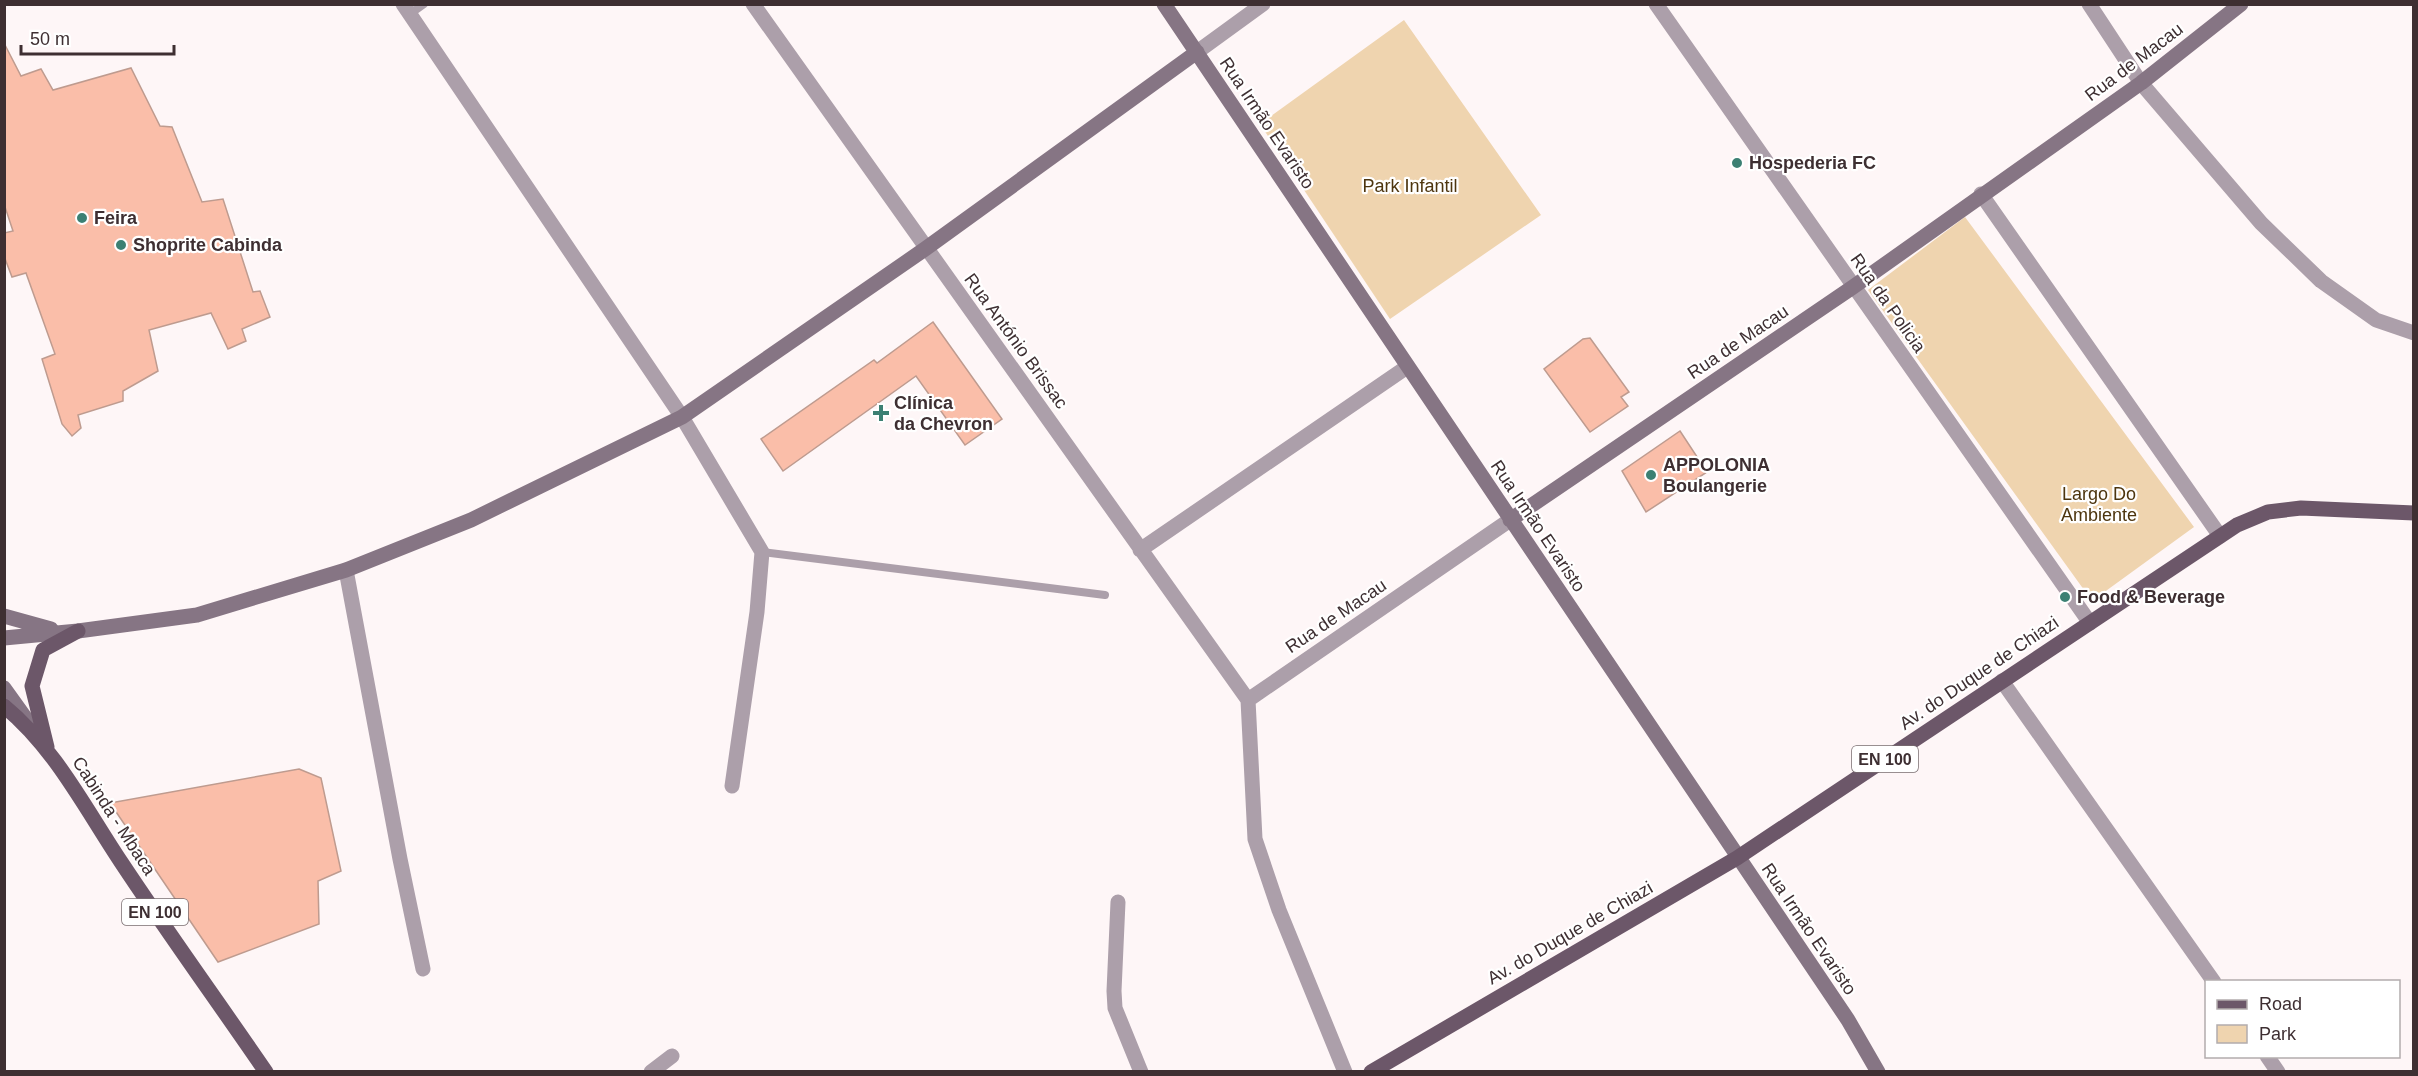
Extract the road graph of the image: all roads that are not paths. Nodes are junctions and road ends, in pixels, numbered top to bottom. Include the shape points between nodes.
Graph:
1 (423, 4) edge
2 (753, 4) edge
3 (1164, 4) edge
4 (1263, 4) edge
5 (1656, 4) edge
6 (2089, 4) edge
7 (2241, 4) edge
8 (407, 9) edge
9 (1197, 52) junction
10 (2141, 83) junction
11 (1982, 194) junction
12 (926, 249) junction
13 (1852, 287) junction
14 (2414, 333) edge
15 (1407, 367) junction
16 (682, 417) junction
17 (2414, 513) edge
18 (1510, 520) junction
19 (2220, 536) junction
20 (1140, 550) junction
21 (762, 552) junction
22 (346, 570) junction
23 (1105, 595) dead end
24 (4, 616) edge
25 (2090, 623) junction
26 (78, 631) junction
27 (4, 638) edge
28 (2002, 681) junction
29 (4, 688) edge
30 (1248, 700) junction
31 (4, 706) edge
32 (47, 750) junction
33 (732, 786) dead end
34 (1737, 858) junction
35 (1118, 902) dead end
36 (423, 969) dead end
37 (2213, 980) edge
38 (672, 1056) dead end
39 (2268, 1058) edge
40 (266, 1071) edge
41 (651, 1071) edge
42 (1141, 1071) edge
43 (1345, 1071) edge
44 (1371, 1071) edge
45 (1878, 1071) edge
46 (2278, 1071) edge

1 - 8 lane
2 - 12 street, Rua António Brissac
3 - 9 street, Rua Irmão Evaristo
4 - 9 street
5 - 13 street, Rua da Policia
6 - 10 street
7 - 10 street, Rua de Macau
8 - 16 street
9 - 12 street
9 - 15 street, Rua Irmão Evaristo
10 - 11 street, Rua de Macau
10 - 14 street via 2261,223 2321,281 2376,320
11 - 13 street, Rua de Macau
11 - 19 street
12 - 16 street
12 - 20 street, Rua António Brissac
13 - 18 street, Rua de Macau
13 - 25 street, Rua da Policia
15 - 18 street, Rua Irmão Evaristo
15 - 20 street
16 - 21 street
16 - 22 street via 471,520
17 - 19 main road, Av. do Duque de Chiazi / EN 100 via 2301,508 2268,512
18 - 30 street, Rua de Macau
18 - 34 street, Rua Irmão Evaristo
19 - 25 main road, Av. do Duque de Chiazi / EN 100
20 - 30 street, Rua António Brissac
21 - 23 lane
21 - 33 street
22 - 26 street via 197,615
22 - 36 street
24 - 26 street via 47,628
25 - 28 main road, Av. do Duque de Chiazi / EN 100
26 - 27 street
26 - 32 main road via 43,650 32,686
28 - 34 main road, Av. do Duque de Chiazi / EN 100
28 - 37 street
29 - 32 street
30 - 43 street via 1255,839 1279,910
31 - 32 main road, Cabinda - Mbaca / EN 100
32 - 40 main road, Cabinda - Mbaca / EN 100
34 - 44 main road, Av. do Duque de Chiazi / EN 100
34 - 45 street, Rua Irmão Evaristo via 1848,1020
35 - 42 street via 1115,1008
38 - 41 street
39 - 46 street

